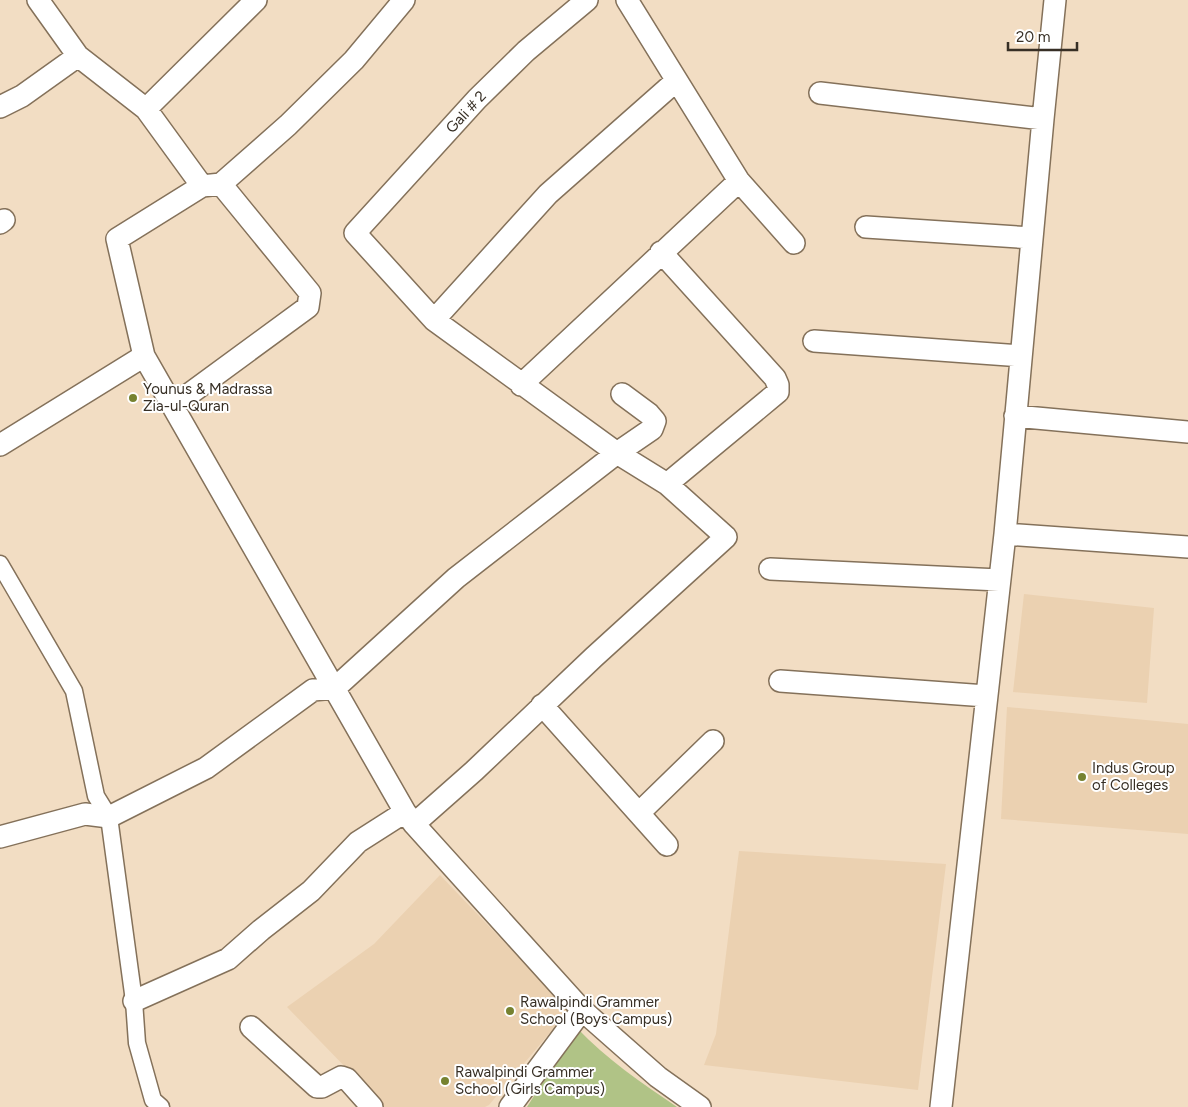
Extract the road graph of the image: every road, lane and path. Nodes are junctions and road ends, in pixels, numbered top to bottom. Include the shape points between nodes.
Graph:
1 (38, 0) edge
2 (256, 0) edge
3 (404, 0) edge
4 (586, 0) edge
5 (626, 0) edge
6 (1056, 0) edge
7 (78, 56) junction
8 (676, 81) junction
9 (820, 93) dead end
10 (0, 107) edge
11 (146, 108) junction
12 (1043, 119) junction
13 (739, 181) junction
14 (212, 185) junction
15 (866, 227) dead end
16 (1032, 238) junction
17 (794, 243) dead end
18 (662, 252) junction
19 (434, 320) junction
20 (814, 341) dead end
21 (144, 356) junction
22 (1021, 356) junction
23 (521, 385) junction
24 (622, 394) dead end
25 (173, 406) junction
26 (1015, 416) junction
27 (1188, 432) edge
28 (0, 445) edge
29 (617, 453) junction
30 (667, 484) junction
31 (1005, 534) junction
32 (1188, 548) edge
33 (0, 564) edge
34 (770, 569) dead end
35 (999, 580) junction
36 (780, 681) dead end
37 (335, 688) junction
38 (986, 696) junction
39 (542, 705) junction
40 (714, 741) dead end
41 (639, 813) junction
42 (109, 817) junction
43 (410, 818) junction
44 (0, 837) edge
45 (667, 845) dead end
46 (134, 1001) junction
47 (582, 1010) junction
48 (251, 1027) dead end
49 (161, 1107) edge
50 (372, 1107) edge
51 (510, 1107) edge
52 (700, 1107) edge
53 (941, 1107) edge

1 - 7 street
2 - 11 street
3 - 14 street via 354,60 288,125
4 - 19 street, Gali # 2 via 476,99 355,233
5 - 8 street
6 - 12 street
7 - 10 street via 22,96
7 - 11 street
8 - 13 street
8 - 19 street via 548,194
9 - 12 street
11 - 14 street
12 - 16 street
13 - 17 street
13 - 18 street
14 - 21 street via 117,239
14 - 25 street via 310,294 310,300 308,307
15 - 16 street
16 - 22 street
18 - 23 street
18 - 30 street via 778,385 778,392
19 - 23 street
20 - 22 street
21 - 25 street
21 - 28 street
22 - 26 street
23 - 29 street
24 - 29 street via 650,414 654,421 652,428
25 - 37 street
26 - 27 street
26 - 31 street
29 - 30 street
29 - 37 street via 456,578
30 - 39 street via 726,537
31 - 32 street
31 - 35 street
33 - 42 street via 74,691 96,796
34 - 35 street
35 - 38 street
36 - 38 street
37 - 42 street via 313,690 206,768
37 - 43 street
38 - 53 street
39 - 41 street
39 - 43 street via 474,771
40 - 41 street
41 - 45 street
42 - 44 street via 85,814
42 - 46 street
43 - 46 street via 358,842 311,891 228,959
43 - 47 street
46 - 49 street via 137,1043 153,1100
47 - 51 street
47 - 52 street via 658,1077
48 - 50 street via 317,1087 322,1088 344,1077

